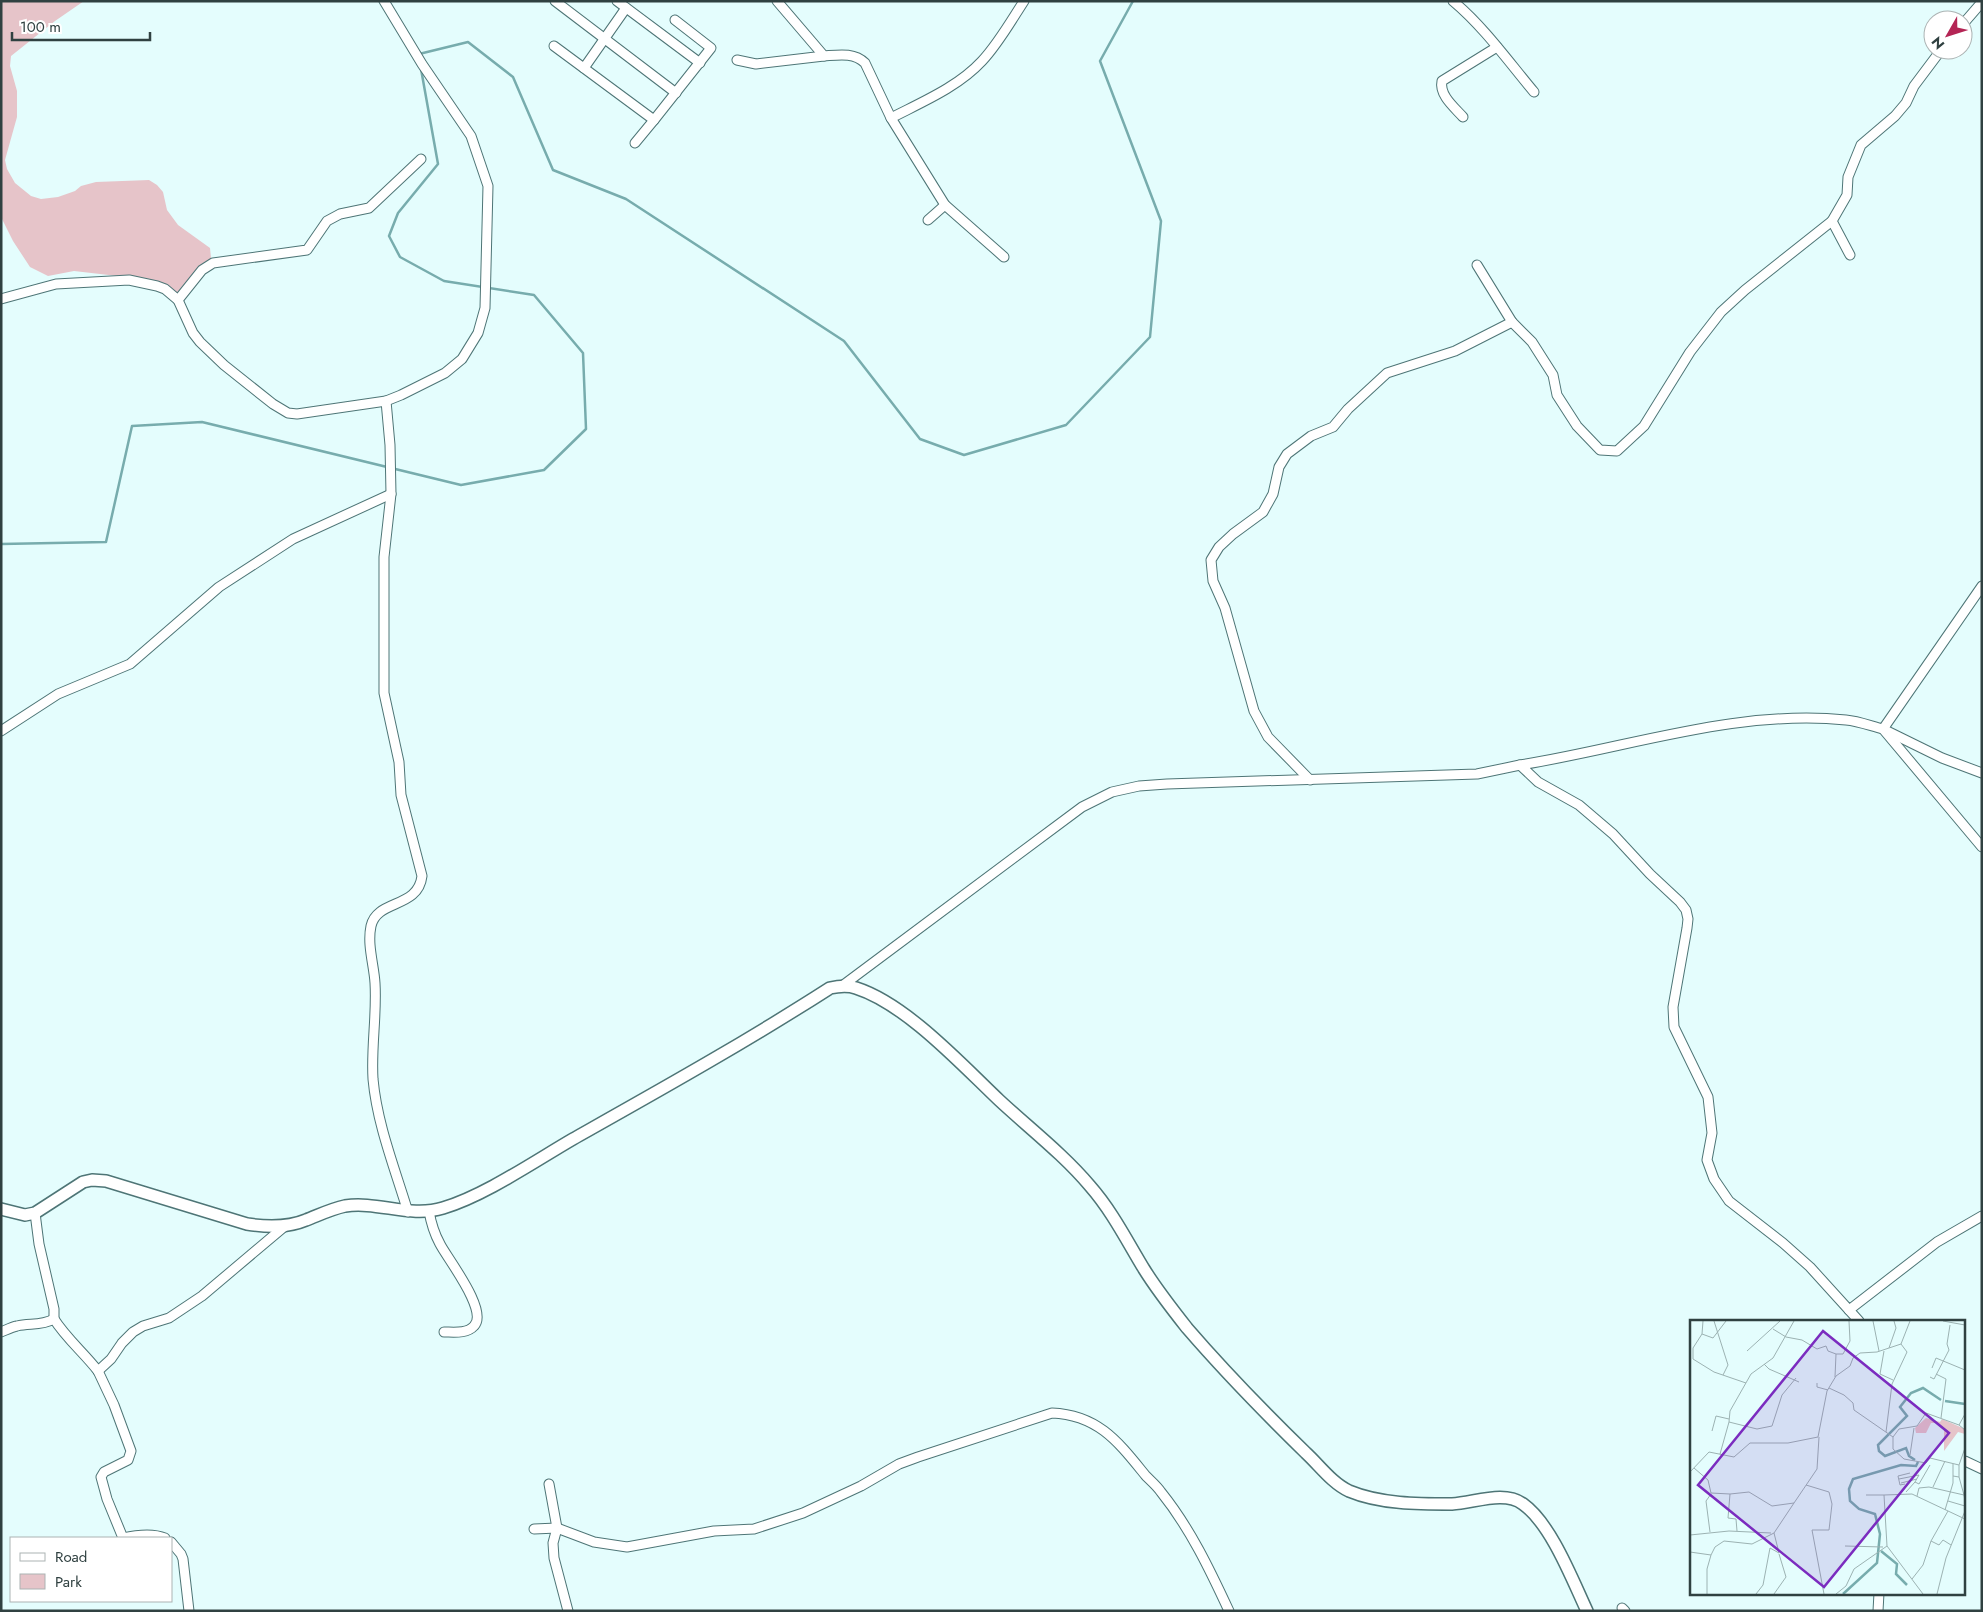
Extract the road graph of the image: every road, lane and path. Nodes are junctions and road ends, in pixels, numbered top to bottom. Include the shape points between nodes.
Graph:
1 (384, 1) edge
2 (555, 1) edge
3 (617, 1) edge
4 (777, 1) edge
5 (1024, 1) edge
6 (1453, 1) edge
7 (1982, 2) edge
8 (626, 8) junction
9 (1973, 12) edge
10 (675, 20) dead end
11 (605, 39) junction
12 (554, 46) dead end
13 (1497, 47) junction
14 (824, 56) junction
15 (737, 60) dead end
16 (1934, 60) edge
17 (700, 63) junction
18 (584, 68) junction
19 (1534, 92) dead end
20 (676, 93) junction
21 (1463, 117) dead end
22 (891, 118) junction
23 (654, 120) junction
24 (635, 143) dead end
25 (421, 159) dead end
26 (945, 205) junction
27 (928, 220) dead end
28 (1832, 220) junction
29 (1850, 255) dead end
30 (1004, 257) dead end
31 (1477, 265) dead end
32 (1, 300) edge
33 (178, 300) junction
34 (1512, 322) junction
35 (386, 401) junction
36 (391, 494) junction
37 (1982, 586) edge
38 (1883, 729) junction
39 (1, 731) edge
40 (1520, 765) junction
41 (1982, 773) edge
42 (1310, 780) junction
43 (1982, 847) edge
44 (842, 986) junction
45 (1, 1209) edge
46 (429, 1211) junction
47 (408, 1212) junction
48 (35, 1213) junction
49 (1982, 1216) edge
50 (285, 1226) junction
51 (1849, 1310) junction
52 (54, 1319) junction
53 (1858, 1320) edge
54 (1, 1332) edge
55 (444, 1332) dead end
56 (98, 1372) junction
57 (1966, 1463) edge
58 (1982, 1470) edge
59 (549, 1484) dead end
60 (556, 1528) junction
61 (534, 1529) dead end
62 (123, 1537) edge
63 (128, 1537) edge
64 (158, 1537) edge
65 (172, 1543) edge
66 (1879, 1594) edge
67 (189, 1611) edge
68 (568, 1611) edge
69 (1230, 1611) edge
70 (1587, 1611) edge
71 (1878, 1611) edge

1 - 35 street via 471,136 488,186 485,308 478,334 462,359 444,373
2 - 11 street
3 - 8 street
4 - 14 street
5 - 22 street via 982,61 936,95
6 - 13 street via 1470,15
7 - 9 street
8 - 11 street
8 - 17 street
10 - 17 street via 711,48
11 - 18 street
11 - 20 street
12 - 18 street
13 - 19 street
13 - 21 street via 1442,81 1443,93
14 - 15 street via 756,64
14 - 22 street via 860,58
16 - 28 street via 1896,116 1861,145 1848,177 1847,194
17 - 20 street
18 - 23 street
20 - 23 street
22 - 26 street
23 - 24 street
25 - 33 street via 369,208 340,214 328,221 307,250 212,263 202,270
26 - 27 street
26 - 30 street
28 - 29 street
28 - 34 street via 1721,312 1690,352 1644,426 1617,452 1600,450 1577,426 1557,395 1553,375 1532,342
31 - 34 street
32 - 33 street via 56,284 129,280 165,289
33 - 35 street via 194,333 211,353 265,399 288,413
34 - 42 street via 1455,351 1387,373 1333,427 1311,436 1287,454 1263,512 1233,534 1211,560 1213,581 1226,608 1254,711 1268,738
35 - 36 street
36 - 39 street via 293,539 219,587 130,664 58,694
36 - 47 street via 384,557 384,693 400,762 401,795 422,876 417,891 410,898 381,911 372,921 370,939 375,984 372,1052 382,1126
37 - 38 street
38 - 40 street via 1847,720 1778,718 1708,727
38 - 41 street via 1942,758
38 - 43 street
40 - 42 street via 1477,774
40 - 51 street via 1538,782 1579,805 1613,834 1686,910 1687,928 1673,1007 1674,1027 1708,1097 1712,1133 1707,1160 1714,1179 1729,1201 1810,1267
42 - 44 street via 1167,784 1112,792 1082,808
44 - 46 street via 830,988 762,1032 491,1186
44 - 70 street via 873,996 910,1020 951,1053 1090,1185 1162,1296 1188,1329 1260,1409 1330,1478 1346,1490 1388,1502 1454,1504 1504,1498 1517,1500 1541,1522
45 - 48 street via 25,1215
46 - 47 street
46 - 55 street via 440,1244 464,1280 477,1322 466,1331
47 - 50 street via 350,1206
48 - 50 street via 83,1182 92,1180 106,1181 247,1224
48 - 52 street
49 - 51 street via 1937,1242
50 - 56 street via 202,1296 169,1318 133,1332 112,1360
51 - 53 street
52 - 54 street
52 - 56 street
56 - 62 street via 131,1451 128,1460 104,1472 101,1477
57 - 58 street
59 - 60 street
60 - 61 street
60 - 68 street via 554,1558
60 - 69 street via 594,1542 627,1547 714,1531 754,1529 820,1506 912,1459 1052,1413 1063,1414 1092,1423 1112,1435 1127,1451 1188,1532
63 - 64 street
65 - 67 street via 183,1559
66 - 71 street

